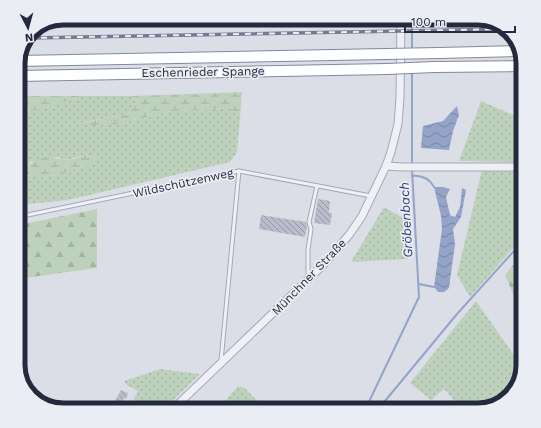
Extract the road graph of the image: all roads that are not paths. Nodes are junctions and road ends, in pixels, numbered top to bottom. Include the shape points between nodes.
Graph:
1 (401, 25) edge
2 (514, 51) edge
3 (25, 61) edge
4 (516, 66) edge
5 (25, 76) edge
6 (386, 166) junction
7 (516, 166) edge
8 (240, 171) junction
9 (317, 186) junction
10 (372, 196) junction
11 (25, 215) edge
12 (309, 279) junction
13 (221, 363) junction
14 (179, 403) edge

1 - 6 street, Münchner Straße via 398,124
2 - 3 highway, Eschenrieder Spange, bridge
4 - 5 highway, Eschenrieder Spange, bridge
6 - 7 street
6 - 10 street, Münchner Straße
8 - 9 lane, Wildschützenweg
8 - 11 lane, Wildschützenweg
8 - 13 lane
9 - 10 lane, Wildschützenweg
9 - 12 lane via 310,222 307,265
10 - 12 street, Münchner Straße via 349,235
12 - 13 street, Münchner Straße
13 - 14 street, Münchner Straße

